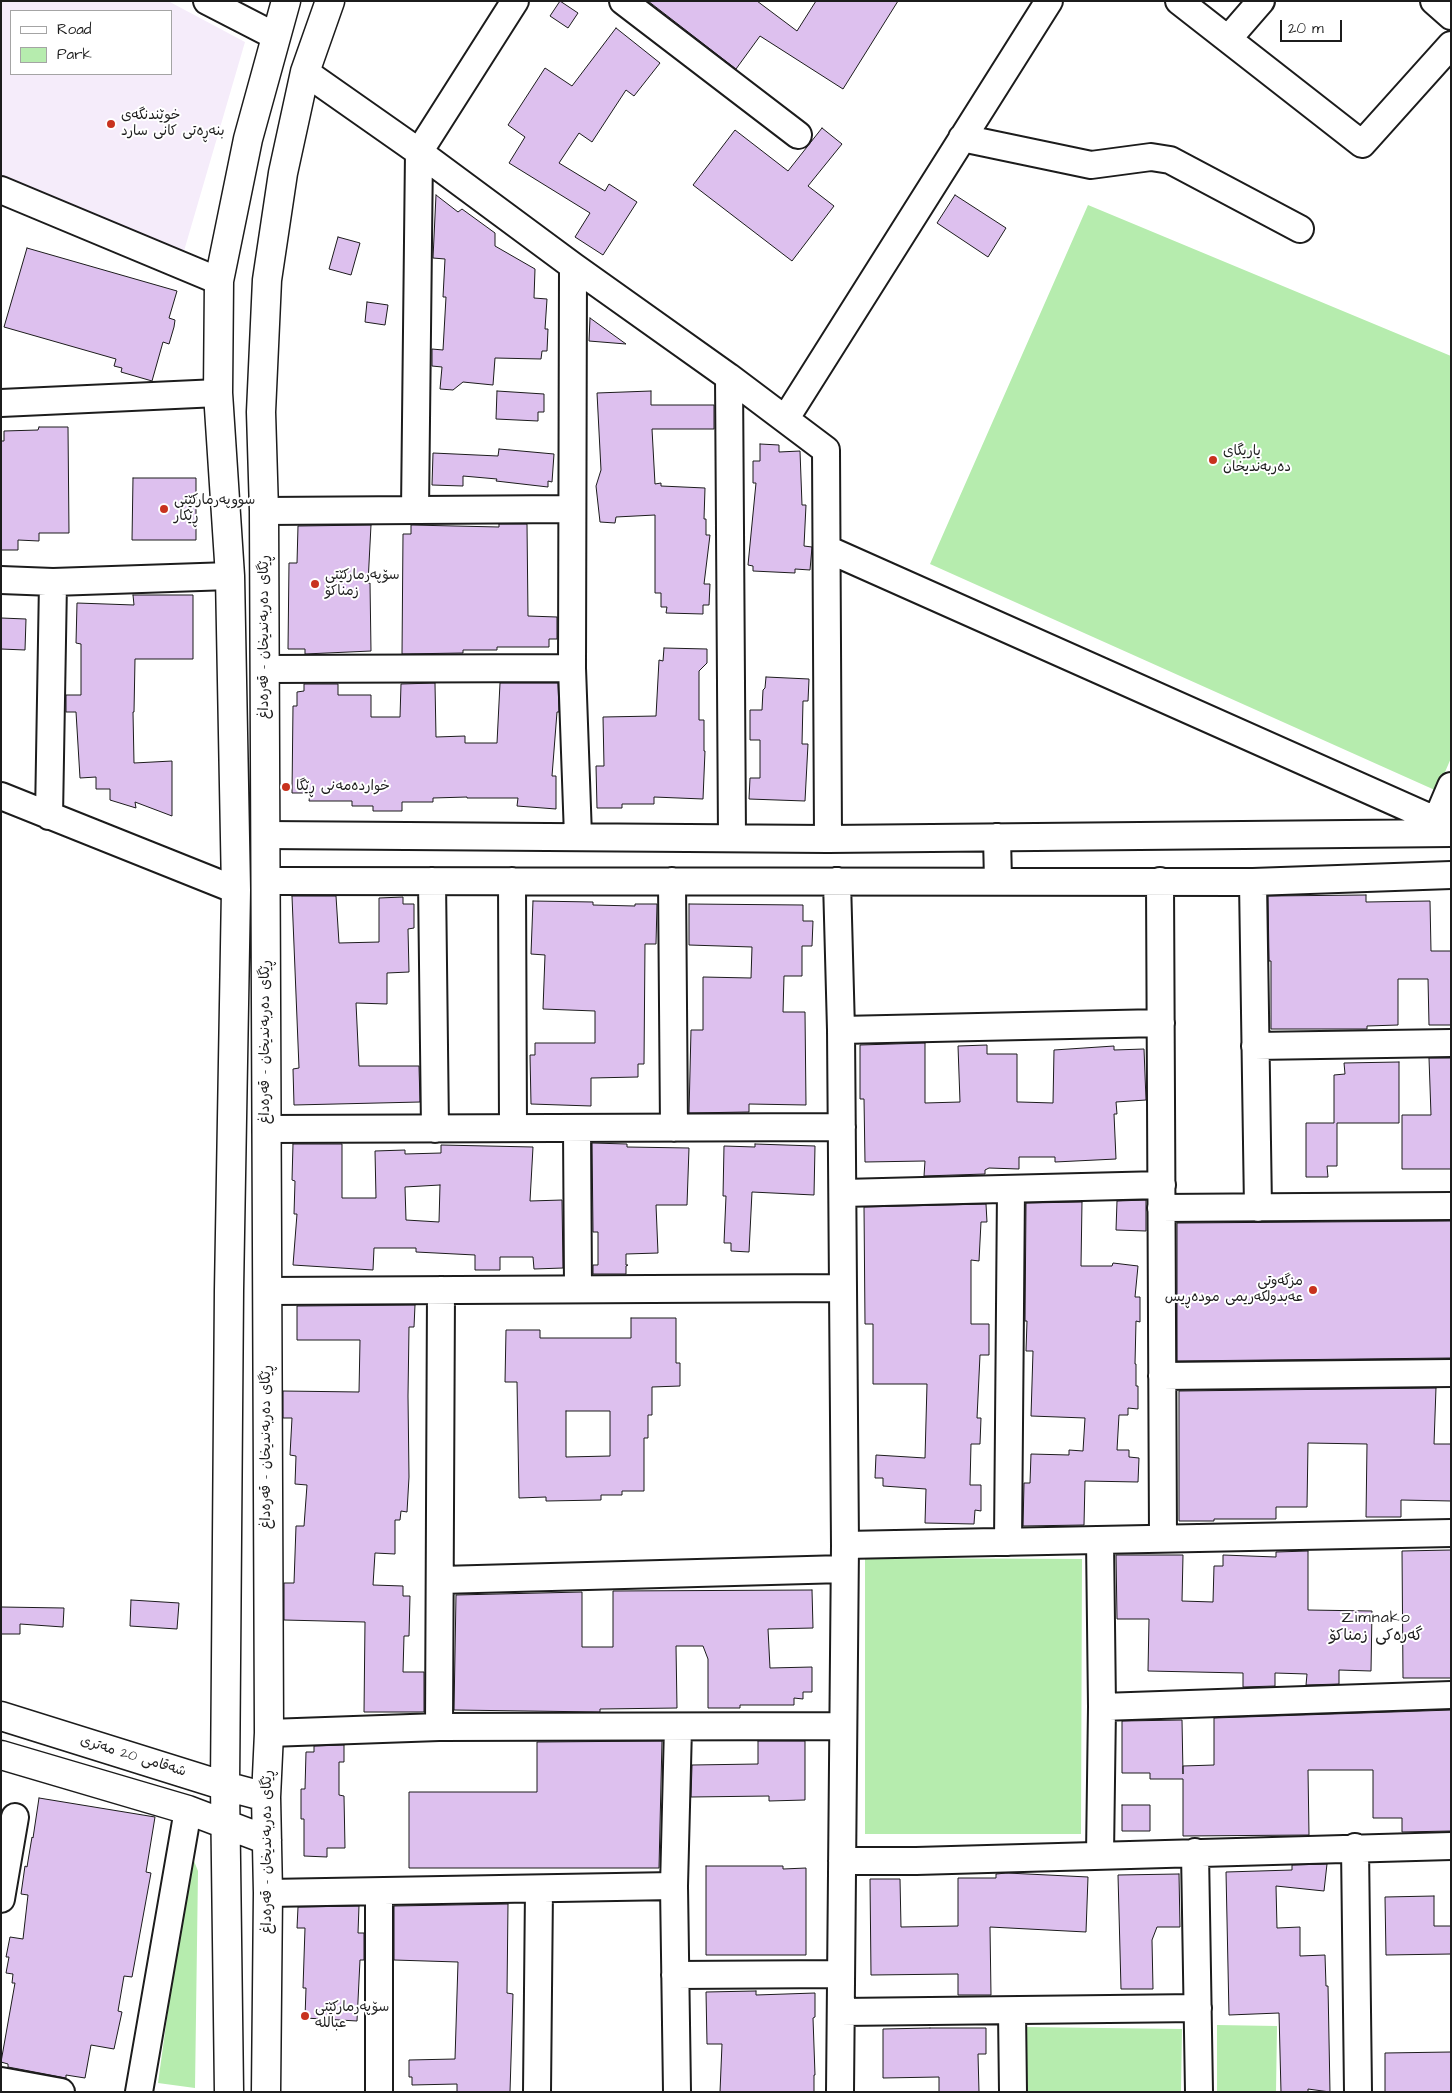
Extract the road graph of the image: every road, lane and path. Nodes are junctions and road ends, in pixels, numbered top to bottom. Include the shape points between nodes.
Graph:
1 (207, 1) edge
2 (286, 1) edge
3 (330, 1) edge
4 (514, 1) edge
5 (623, 1) edge
6 (1049, 1) edge
7 (1179, 1) edge
8 (1260, 1) edge
9 (1434, 1) edge
10 (1451, 16) edge
11 (275, 36) junction
12 (1228, 39) junction
13 (1451, 46) edge
14 (306, 72) junction
15 (798, 135) dead end
16 (962, 138) junction
17 (419, 152) junction
18 (1, 190) edge
19 (1300, 229) dead end
20 (573, 266) junction
21 (219, 281) junction
22 (729, 376) junction
23 (219, 402) junction
24 (1, 403) edge
25 (261, 412) junction
26 (786, 418) junction
27 (571, 509) junction
28 (415, 510) junction
29 (264, 511) junction
30 (827, 549) junction
31 (230, 576) junction
32 (1, 580) edge
33 (53, 582) junction
34 (572, 668) junction
35 (265, 669) junction
36 (1451, 786) edge
37 (1, 796) edge
38 (49, 816) junction
39 (1442, 829) edge
40 (266, 835) junction
41 (578, 836) junction
42 (732, 837) junction
43 (997, 837) junction
44 (828, 839) junction
45 (1451, 875) edge
46 (266, 881) junction
47 (432, 881) junction
48 (512, 881) junction
49 (672, 881) junction
50 (837, 881) junction
51 (998, 881) junction
52 (1160, 881) junction
53 (1253, 882) junction
54 (236, 890) junction
55 (1161, 1023) junction
56 (841, 1030) junction
57 (1451, 1043) edge
58 (1255, 1046) junction
59 (842, 1127) junction
60 (513, 1128) junction
61 (577, 1128) junction
62 (674, 1128) junction
63 (266, 1129) junction
64 (435, 1129) junction
65 (1012, 1189) junction
66 (842, 1193) junction
67 (1161, 1196) junction
68 (1451, 1206) edge
69 (1258, 1208) junction
70 (578, 1288) junction
71 (843, 1288) junction
72 (441, 1290) junction
73 (267, 1291) junction
74 (1451, 1373) edge
75 (1162, 1376) junction
76 (1451, 1533) edge
77 (1163, 1537) junction
78 (1100, 1540) junction
79 (1008, 1542) junction
80 (844, 1557) junction
81 (440, 1580) junction
82 (1451, 1695) edge
83 (1102, 1707) junction
84 (1, 1716) edge
85 (843, 1726) junction
86 (439, 1727) junction
87 (678, 1727) junction
88 (269, 1733) junction
89 (1, 1755) edge
90 (147, 1762) junction
91 (225, 1786) junction
92 (141, 1796) junction
93 (266, 1797) junction
94 (188, 1810) junction
95 (15, 1818) dead end
96 (226, 1825) junction
97 (267, 1840) junction
98 (1451, 1846) edge
99 (1355, 1847) junction
100 (1196, 1852) junction
101 (1100, 1855) junction
102 (842, 1861) junction
103 (674, 1886) junction
104 (539, 1888) junction
105 (378, 1892) junction
106 (268, 1893) junction
107 (1, 1899) edge
108 (841, 1974) junction
109 (676, 1975) junction
110 (1198, 2008) junction
111 (1012, 2010) junction
112 (841, 2012) junction
113 (1, 2081) edge
114 (61, 2092) edge
115 (139, 2092) edge
116 (228, 2092) edge
117 (266, 2092) edge
118 (379, 2092) edge
119 (537, 2092) edge
120 (677, 2092) edge
121 (840, 2092) edge
122 (1013, 2092) edge
123 (1199, 2092) edge
124 (1358, 2092) edge

1 - 11 street
2 - 11 main road
3 - 14 main road, ڕێگای دەربەندیخان - قەرەداغ
4 - 17 street
5 - 15 street
6 - 16 street
7 - 12 street
8 - 12 street
9 - 10 street
11 - 21 main road via 248,139
12 - 13 street via 1362,144
14 - 17 street
14 - 25 main road, ڕێگای دەربەندیخان - قەرەداغ via 283,173 267,280
16 - 19 street via 1090,165 1152,157 1170,160
16 - 26 street
17 - 20 street
17 - 28 street
18 - 21 street
20 - 22 street
20 - 27 street
21 - 23 main road
22 - 26 street
22 - 42 street
23 - 24 street
23 - 25 main road
23 - 31 main road
25 - 29 main road, ڕێگای دەربەندیخان - قەرەداغ
26 - 30 street via 826,450
27 - 28 street
27 - 34 street
28 - 29 street
29 - 35 main road, ڕێگای دەربەندیخان - قەرەداغ
30 - 39 street
30 - 44 street
31 - 33 street
31 - 54 main road
32 - 33 street
33 - 38 street
34 - 35 street
34 - 41 street
35 - 40 main road, ڕێگای دەربەندیخان - قەرەداغ
36 - 39 street
37 - 38 street
38 - 54 street
39 - 43 street
40 - 41 street
40 - 46 main road, ڕێگای دەربەندیخان - قەرەداغ
41 - 42 street
42 - 44 street
43 - 44 street
43 - 51 street
45 - 53 street
46 - 47 street
46 - 63 main road, ڕێگای دەربەندیخان - قەرەداغ
47 - 48 street
47 - 64 street
48 - 49 street
48 - 60 street
49 - 50 street
49 - 62 street
50 - 51 street
50 - 56 street
51 - 52 street
52 - 53 street
52 - 55 street
53 - 58 street
54 - 91 main road
55 - 56 street
55 - 67 street
56 - 59 street
57 - 58 street
58 - 69 street
59 - 62 street
59 - 66 street
60 - 61 street
60 - 64 street
61 - 62 street
61 - 70 street
63 - 64 street
63 - 73 main road, ڕێگای دەربەندیخان - قەرەداغ
65 - 66 street
65 - 67 street
65 - 79 street
66 - 71 street
67 - 69 street
67 - 75 street
68 - 69 street
70 - 71 street
70 - 72 street
71 - 80 street
72 - 73 street
72 - 81 street
73 - 88 main road, ڕێگای دەربەندیخان - قەرەداغ
74 - 75 street
75 - 77 street
76 - 77 street
77 - 78 street
78 - 79 street
78 - 83 street
79 - 80 street
80 - 81 street
80 - 85 street
81 - 86 street
82 - 83 street
83 - 101 street
84 - 90 main road, شەقامی 20 مەتری
85 - 87 street
85 - 102 street
86 - 87 street
86 - 88 street
87 - 103 street
88 - 93 main road, ڕێگای دەربەندیخان - قەرەداغ
89 - 92 main road
90 - 91 main road, شەقامی 20 مەتری
90 - 92 main road
91 - 93 main road, شەقامی 20 مەتری
91 - 96 main road
92 - 94 main road
93 - 97 main road, ڕێگای دەربەندیخان - قەرەداغ
94 - 96 main road
94 - 115 street
95 - 107 street
96 - 97 main road
96 - 116 main road
97 - 106 main road, ڕێگای دەربەندیخان - قەرەداغ
98 - 99 street
99 - 100 street
99 - 124 street
100 - 101 street
100 - 110 street
101 - 102 street
102 - 108 street
103 - 104 street
103 - 109 street
104 - 105 street
104 - 119 street
105 - 106 street
105 - 118 street
106 - 117 main road, ڕێگای دەربەندیخان - قەرەداغ
108 - 109 street
108 - 112 street
109 - 120 street
110 - 111 street
110 - 123 street
111 - 112 street
111 - 122 street
112 - 121 street
113 - 114 street

